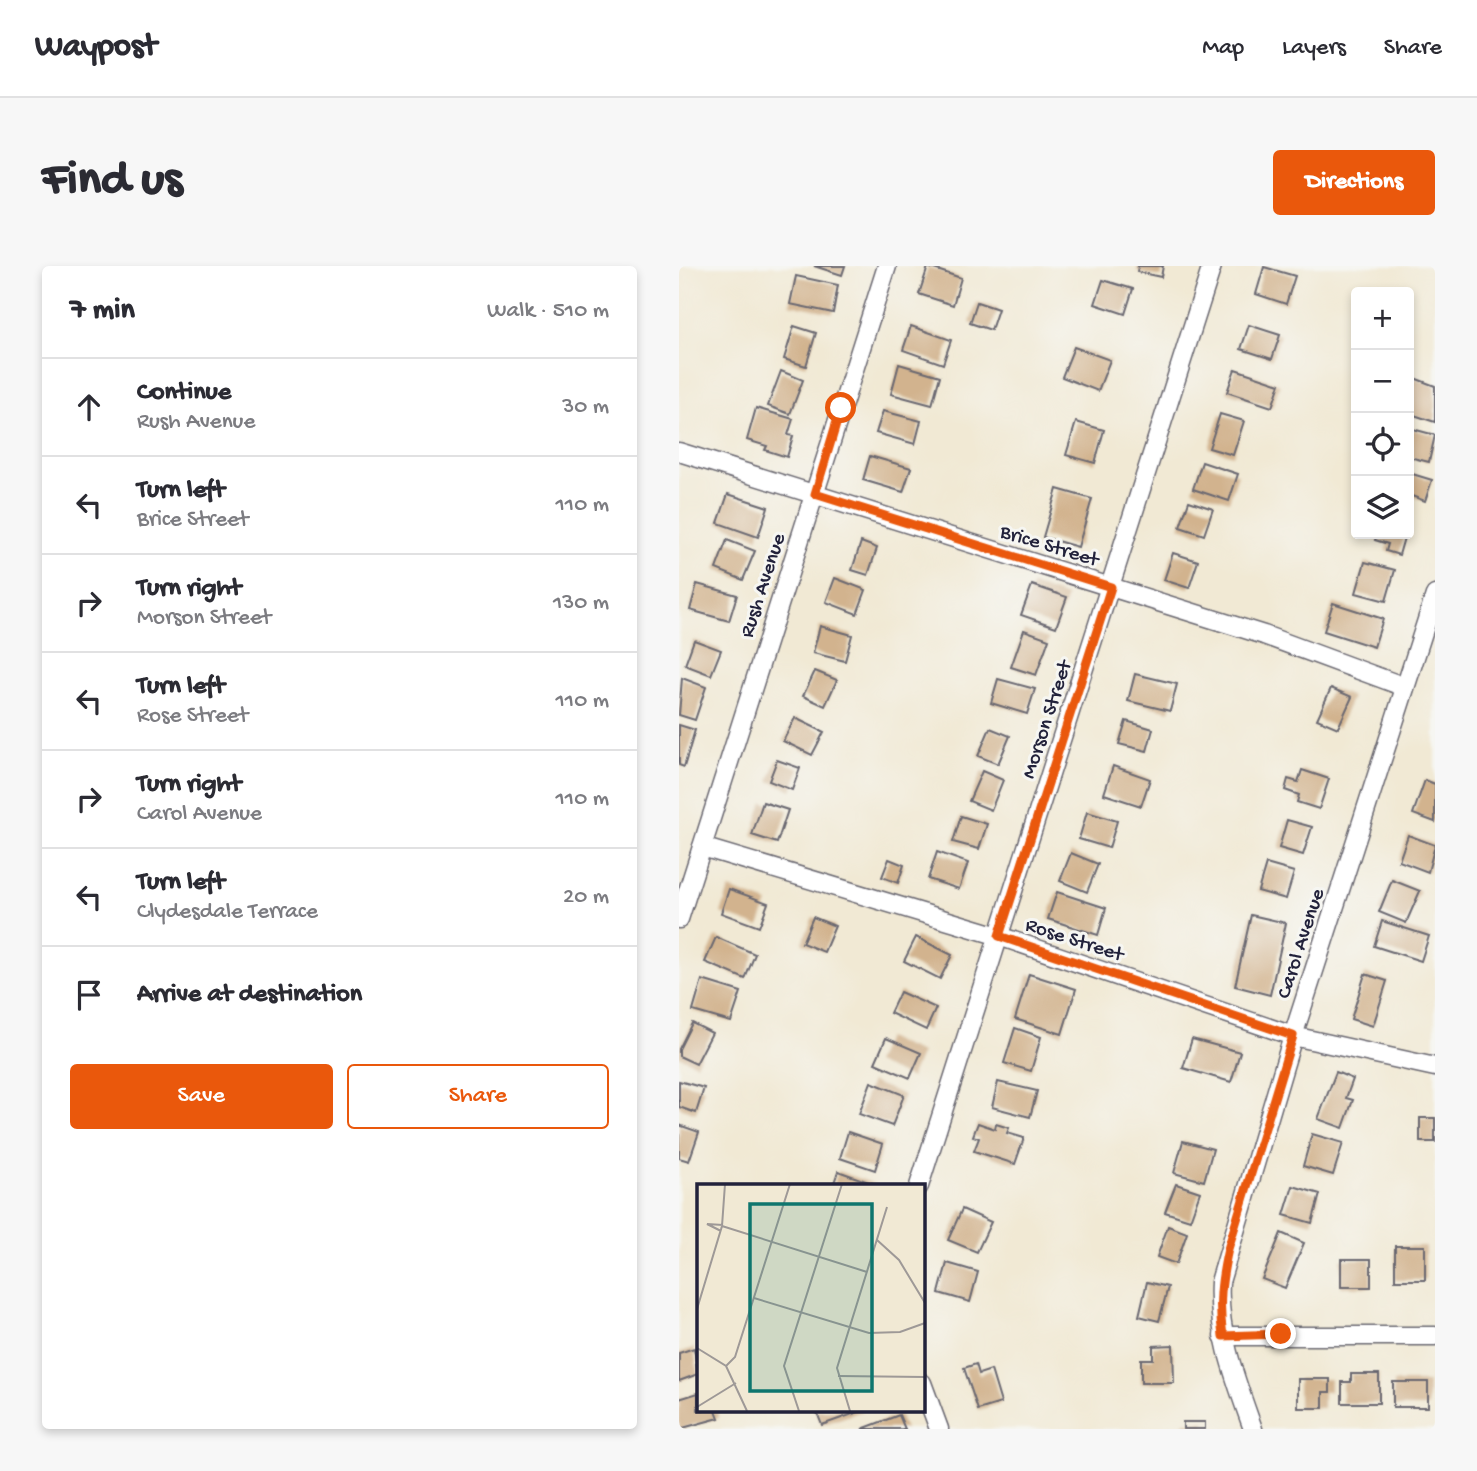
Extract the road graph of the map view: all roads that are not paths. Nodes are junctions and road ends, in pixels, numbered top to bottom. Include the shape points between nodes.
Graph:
1 (887, 266) edge
2 (1212, 266) edge
3 (679, 452) edge
4 (815, 494) junction
5 (1111, 587) junction
6 (1435, 595) edge
7 (1405, 687) junction
8 (702, 847) junction
9 (679, 919) edge
10 (999, 936) junction
11 (1293, 1036) junction
12 (1435, 1067) edge
13 (920, 1184) edge
14 (1223, 1336) junction
15 (1435, 1336) edge
16 (924, 1388) edge
17 (939, 1429) edge
18 (1253, 1429) edge

1 - 4 street, Rush Avenue
2 - 5 street, Morson Street
3 - 4 street, Brice Street
4 - 5 street, Brice Street
4 - 8 street, Rush Avenue
5 - 7 street, Brice Street via 1264,635
5 - 10 street, Morson Street
6 - 7 street, Carol Avenue
7 - 11 street, Carol Avenue
8 - 9 street, Rush Avenue
8 - 10 street, Rose Street
10 - 11 street, Rose Street
10 - 13 street, Morson Street
11 - 12 street, Rose Street
11 - 14 street, Carol Avenue via 1220,1282
14 - 15 street
14 - 18 street, Carol Avenue
16 - 17 street

